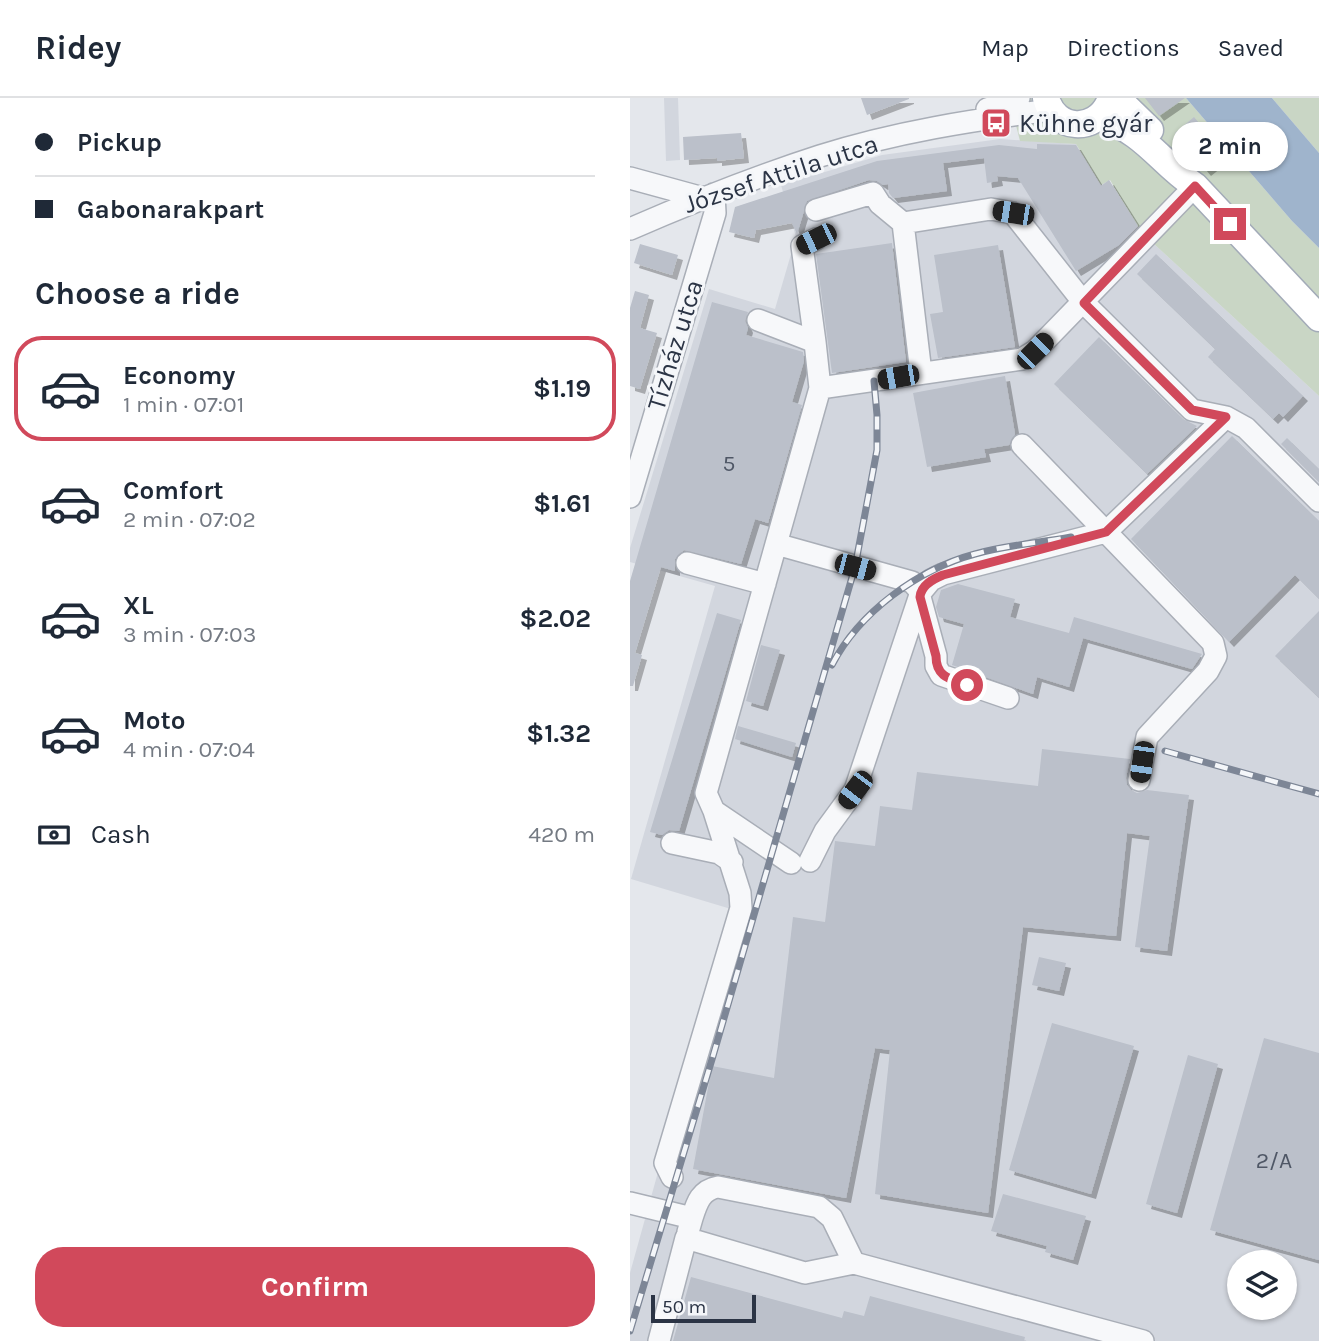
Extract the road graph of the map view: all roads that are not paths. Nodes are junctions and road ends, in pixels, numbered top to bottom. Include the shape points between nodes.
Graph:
1 (1019, 98) edge
2 (1117, 98) edge
3 (1049, 104) edge
4 (1105, 108) edge
5 (935, 127) junction
6 (630, 178) edge
7 (1195, 186) junction
8 (708, 196) junction
9 (816, 210) dead end
10 (903, 223) junction
11 (630, 229) edge
12 (816, 239) dead end
13 (1084, 303) junction
14 (1319, 317) edge
15 (758, 320) dead end
16 (815, 342) junction
17 (921, 373) junction
18 (820, 388) junction
19 (1226, 417) junction
20 (1022, 444) dead end
21 (630, 497) edge
22 (1319, 500) edge
23 (1106, 532) junction
24 (776, 544) junction
25 (687, 563) dead end
26 (765, 584) junction
27 (920, 595) junction
28 (1008, 698) dead end
29 (1139, 780) dead end
30 (714, 811) junction
31 (672, 843) dead end
32 (732, 862) junction
33 (672, 1177) dead end
34 (637, 1204) edge
35 (689, 1228) junction
36 (854, 1263) junction
37 (659, 1341) edge
38 (1143, 1341) edge

1 - 5 street, József Attila utca
2 - 7 main road via 1166,146
3 - 4 main road via 1062,121 1076,125 1086,124
3 - 5 street, József Attila utca
4 - 7 main road
5 - 8 street, József Attila utca via 821,155
6 - 8 street
7 - 13 street
7 - 14 main road
8 - 11 street, József Attila utca
8 - 21 street, Tízház utca via 715,213
9 - 10 street via 873,192
10 - 13 street via 992,209 1013,213
10 - 17 street
12 - 16 street via 802,246
13 - 17 street via 1021,359
13 - 19 street via 1192,410
15 - 16 street
16 - 18 street
17 - 18 street
18 - 24 street
19 - 22 street via 1246,428
19 - 23 street
20 - 23 street
23 - 27 street via 943,575 931,580
23 - 29 street via 1213,643 1216,656 1208,671 1147,737
24 - 26 street
24 - 27 street via 912,582
25 - 26 street
26 - 30 street via 706,789
27 - 28 street via 941,675
27 - 30 street via 855,790 801,862
30 - 32 street
31 - 32 street via 719,853
32 - 33 street via 740,916 665,1163
34 - 35 street
35 - 36 street via 805,1273
35 - 36 street via 701,1196 718,1187 814,1204 832,1218
35 - 37 street
36 - 38 street

